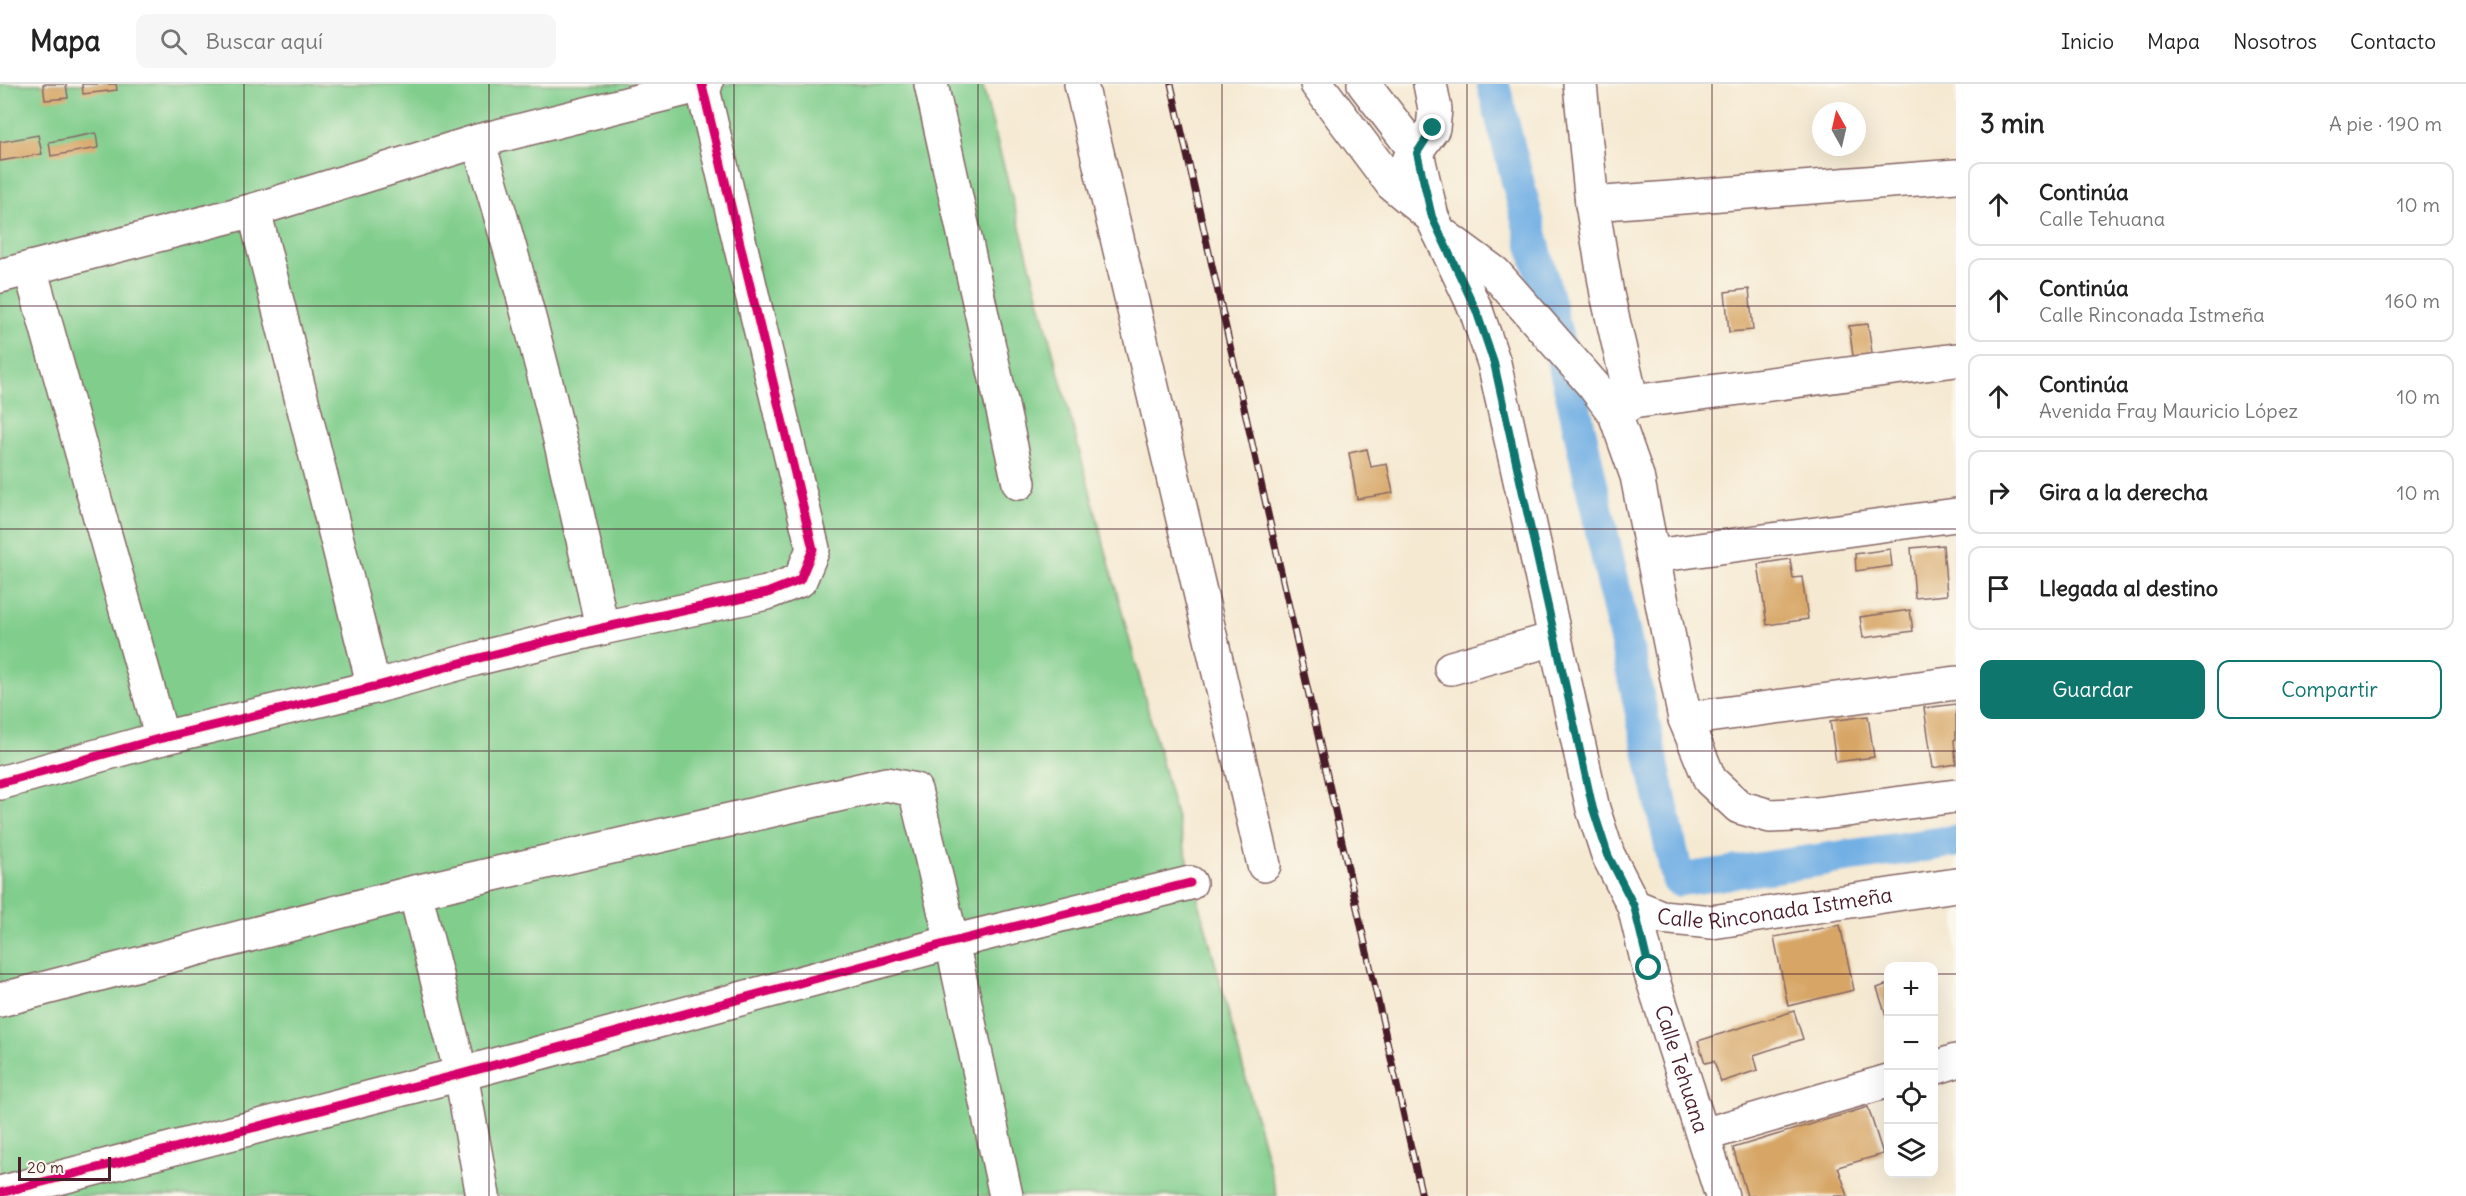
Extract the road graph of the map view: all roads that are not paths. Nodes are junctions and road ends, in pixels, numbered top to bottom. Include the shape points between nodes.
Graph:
1 (704, 84) edge
2 (931, 84) edge
3 (1082, 84) edge
4 (1317, 84) edge
5 (1364, 84) edge
6 (1430, 84) edge
7 (1580, 84) edge
8 (478, 141) junction
9 (1417, 153) junction
10 (1956, 176) edge
11 (1392, 184) junction
12 (1592, 204) junction
13 (254, 210) junction
14 (1435, 225) junction
15 (15, 272) edge
16 (1956, 360) edge
17 (1623, 408) junction
18 (1019, 483) dead end
19 (1956, 515) edge
20 (1654, 556) junction
21 (602, 628) junction
22 (1554, 639) junction
23 (1451, 668) dead end
24 (1956, 683) edge
25 (374, 687) junction
26 (1685, 719) junction
27 (162, 738) junction
28 (0, 783) edge
29 (1956, 796) edge
30 (1264, 865) dead end
31 (1190, 883) dead end
32 (1956, 885) edge
33 (415, 892) junction
34 (1634, 906) junction
35 (952, 942) junction
36 (0, 1000) edge
37 (1956, 1061) edge
38 (1938, 1067) edge
39 (461, 1074) junction
40 (1884, 1082) edge
41 (1703, 1135) junction
42 (0, 1193) edge
43 (483, 1196) edge
44 (1006, 1196) edge
45 (1722, 1196) edge

1 - 8 street
1 - 21 street via 813,549 800,580 767,593
2 - 18 street
3 - 30 street
4 - 11 street
5 - 9 street
6 - 9 street via 1435,109 1433,128
7 - 12 street
8 - 13 street
8 - 21 street via 546,380
9 - 11 street
9 - 14 street
10 - 12 street
11 - 14 street
12 - 17 street
13 - 15 street
13 - 25 street
14 - 17 street via 1495,273 1594,386
14 - 22 street, Calle Rinconada Istmeña via 1476,310 1494,363
15 - 27 street
16 - 17 street
17 - 20 street
19 - 20 street
20 - 26 street
21 - 25 street
22 - 23 street
22 - 34 street, Calle Rinconada Istmeña via 1593,809 1608,855
24 - 26 street
25 - 27 street
26 - 29 street via 1710,780 1739,807 1770,816
27 - 28 street
31 - 35 street
32 - 34 street, Calle Rinconada Istmeña via 1712,922 1661,917
33 - 35 street via 886,784 915,790
33 - 36 street
33 - 39 street
34 - 41 street, Calle Tehuana via 1649,968
35 - 39 street
35 - 44 street
37 - 38 street
39 - 42 street
39 - 43 street
40 - 41 street
41 - 45 street, Calle Tehuana

